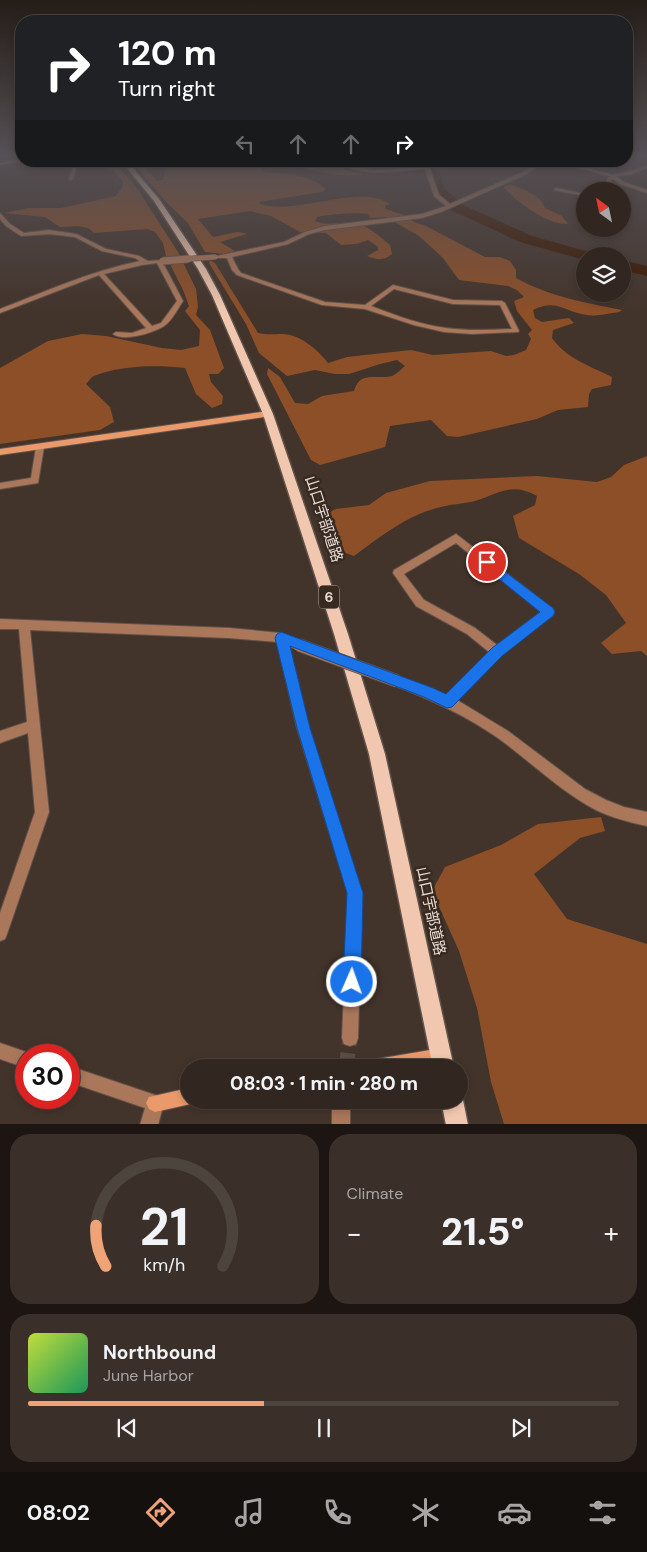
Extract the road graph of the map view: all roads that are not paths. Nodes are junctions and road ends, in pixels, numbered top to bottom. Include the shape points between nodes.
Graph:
1 (161, 206) edge
2 (449, 206) edge
3 (0, 215) edge
4 (229, 256) junction
5 (161, 261) junction
6 (146, 262) junction
7 (100, 273) junction
8 (366, 307) junction
9 (0, 311) edge
10 (151, 329) junction
11 (116, 334) dead end
12 (268, 414) junction
13 (40, 447) junction
14 (0, 452) edge
15 (0, 486) edge
16 (0, 624) edge
17 (24, 625) junction
18 (281, 638) junction
19 (497, 652) junction
20 (447, 702) junction
21 (34, 725) junction
22 (0, 737) edge
23 (647, 819) edge
24 (0, 934) edge
25 (350, 1038) tunnel mouth
26 (0, 1051) edge
27 (15, 1056) edge
28 (442, 1059) edge
29 (80, 1078) edge
30 (180, 1099) edge
31 (155, 1103) junction
32 (341, 1109) edge
33 (454, 1109) edge
34 (149, 1124) edge
35 (341, 1124) edge
36 (457, 1124) edge

1 - 12 main road, 山口宇部道路 / 6 via 216,295
2 - 4 street via 410,219 325,228 286,243
3 - 6 street via 23,235 49,232 76,236 104,250
4 - 5 street, bridge
4 - 8 street via 240,274 324,304
5 - 6 street
5 - 10 street via 180,302 163,324
6 - 7 street
7 - 9 street
7 - 10 street
8 - 8 street via 444,330 516,331 502,303 452,302 393,287
10 - 11 street via 133,335
12 - 13 street
12 - 28 main road, 山口宇部道路 / 6 via 341,634 376,754
13 - 14 street
13 - 15 street via 35,481
16 - 17 street
17 - 18 street
17 - 21 street
18 - 20 street, bridge
18 - 25 street via 304,728 355,893
19 - 19 street via 471,631 420,603 398,574 456,538 549,612
19 - 20 street
20 - 23 street via 485,722 590,799 619,812
21 - 22 street
21 - 24 street via 42,812
26 - 27 street
29 - 31 street
30 - 31 street
31 - 34 street
32 - 35 street
33 - 36 main road

